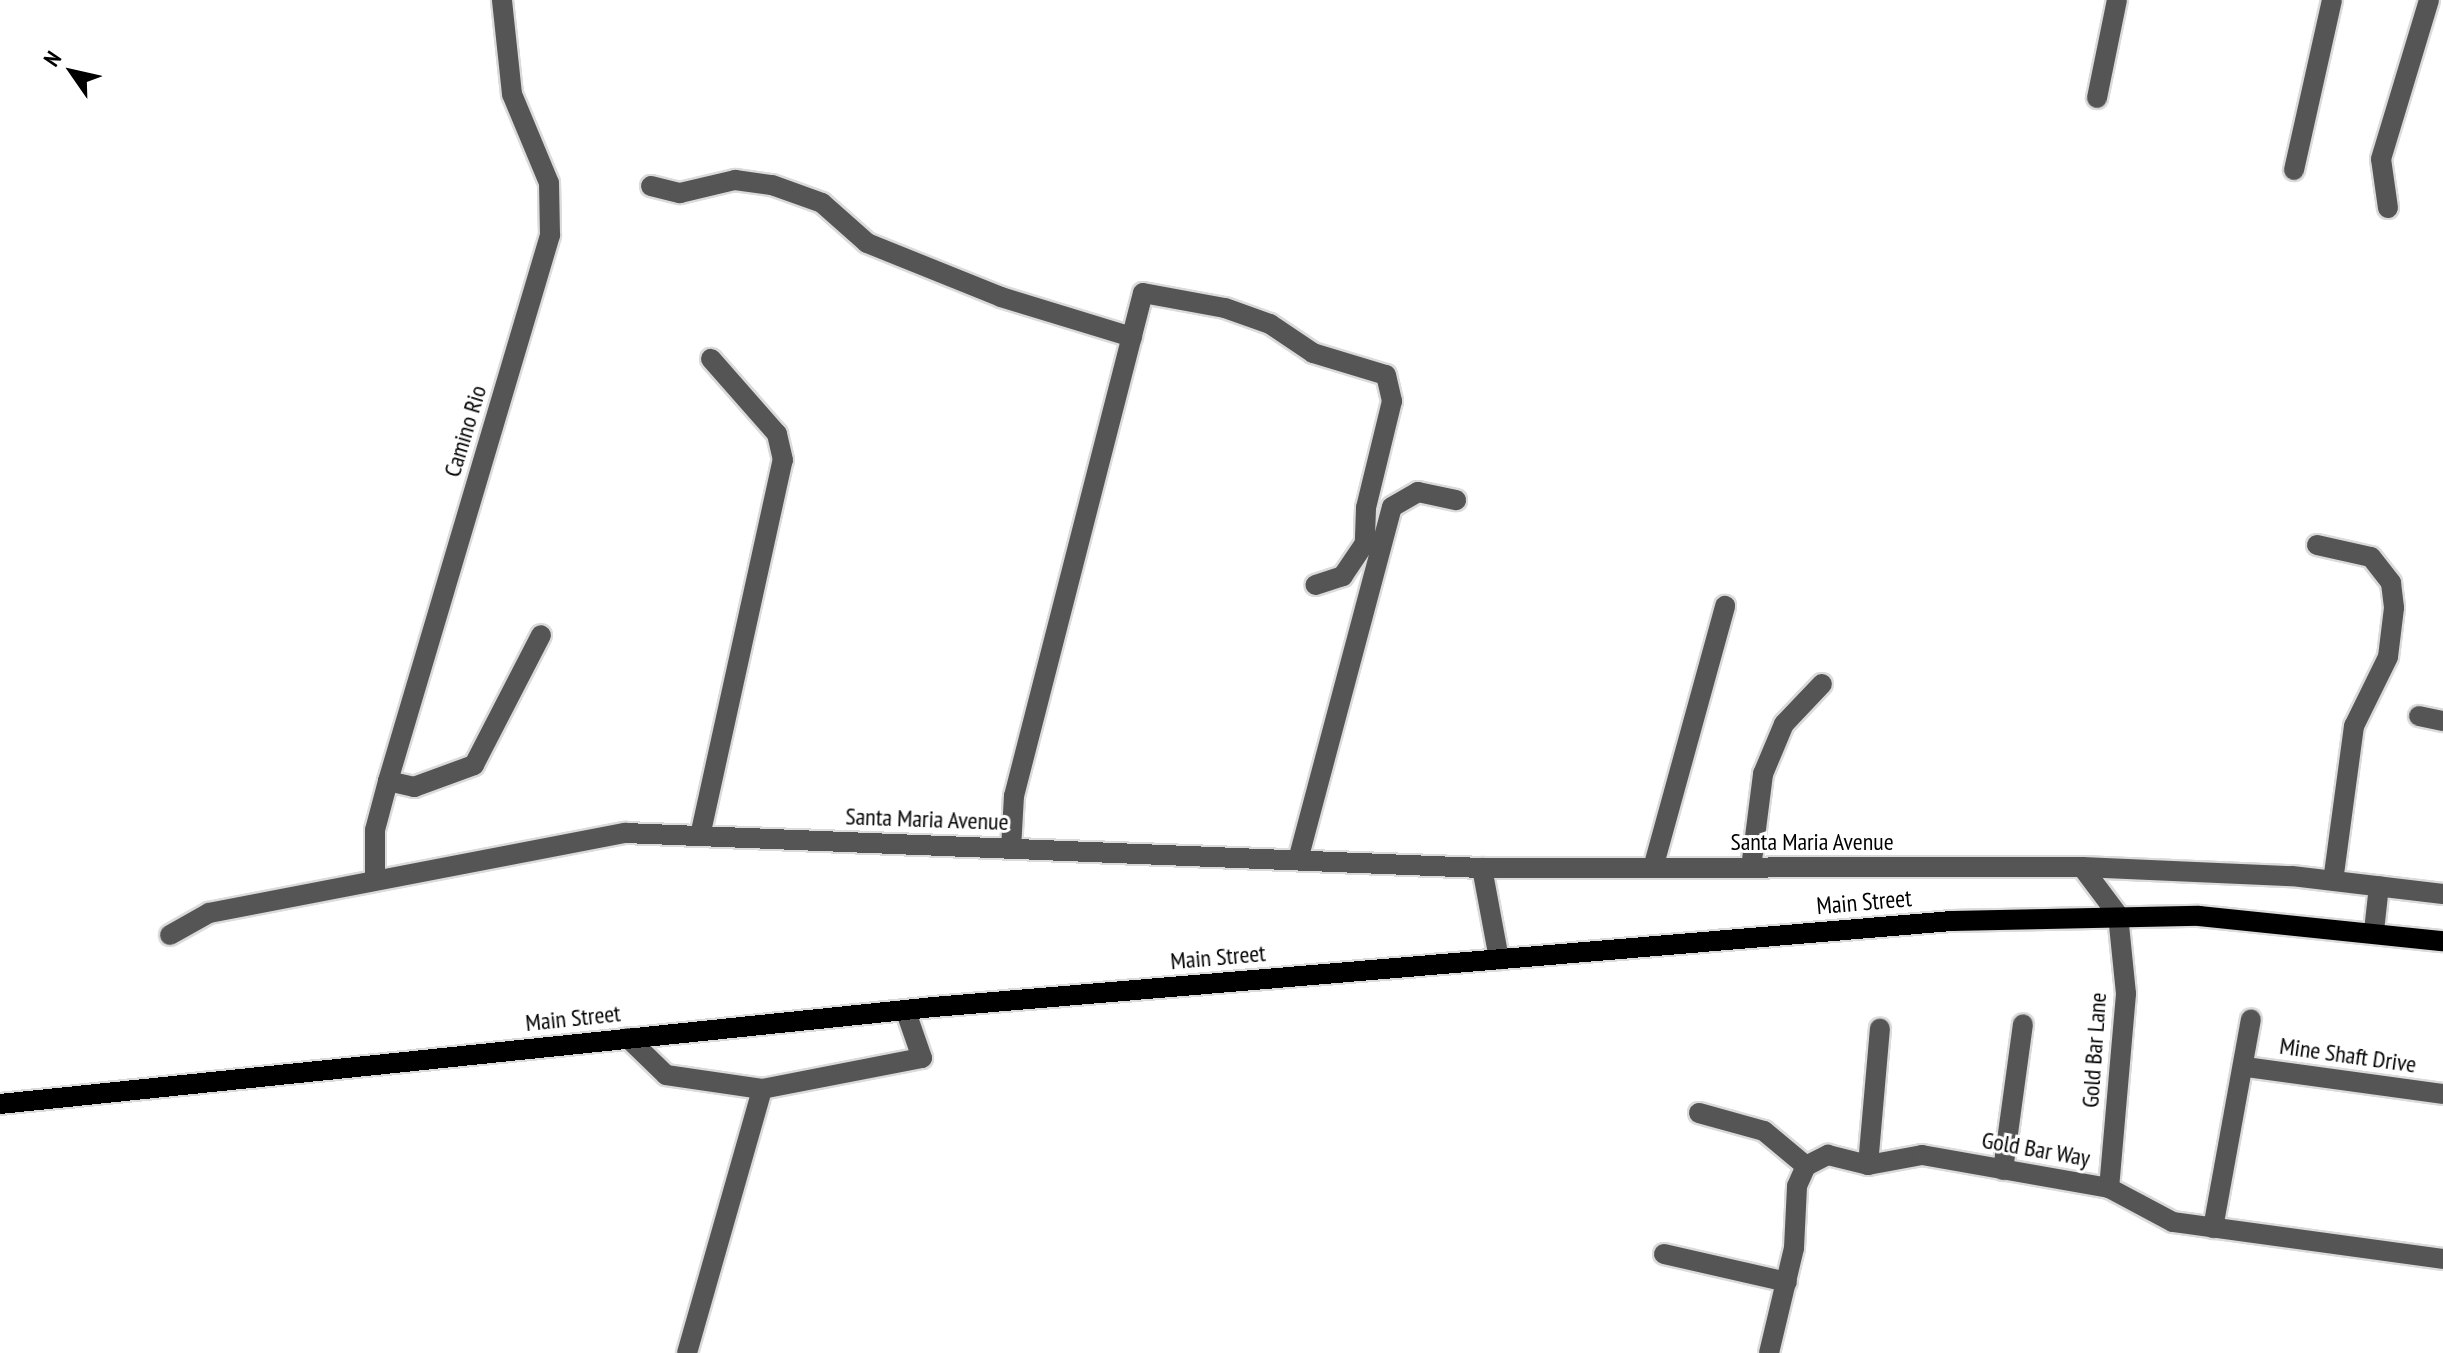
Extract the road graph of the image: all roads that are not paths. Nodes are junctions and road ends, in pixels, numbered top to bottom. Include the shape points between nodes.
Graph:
1 (502, 0) edge
2 (2117, 0) edge
3 (2332, 0) edge
4 (2429, 0) edge
5 (2097, 98) dead end
6 (2294, 170) dead end
7 (651, 186) dead end
8 (2388, 208) dead end
9 (1132, 337) junction
10 (711, 359) dead end
11 (1456, 500) dead end
12 (2317, 545) dead end
13 (1315, 585) dead end
14 (1725, 606) dead end
15 (541, 635) dead end
16 (1822, 684) dead end
17 (2419, 716) dead end
18 (2443, 721) edge
19 (388, 781) junction
20 (700, 836) junction
21 (1011, 849) junction
22 (1298, 860) junction
23 (2082, 867) junction
24 (1482, 868) junction
25 (1653, 868) junction
26 (1751, 868) junction
27 (375, 877) junction
28 (2333, 881) junction
29 (2379, 886) junction
30 (2443, 894) edge
31 (2118, 915) junction
32 (2374, 931) junction
33 (170, 935) dead end
34 (2443, 941) edge
35 (1499, 959) junction
36 (906, 1012) junction
37 (2251, 1019) dead end
38 (2023, 1024) dead end
39 (1880, 1029) dead end
40 (628, 1038) junction
41 (2246, 1067) junction
42 (762, 1089) junction
43 (2443, 1094) edge
44 (0, 1104) edge
45 (1699, 1113) dead end
46 (1868, 1165) junction
47 (1806, 1166) junction
48 (2003, 1170) junction
49 (2109, 1188) junction
50 (2213, 1228) junction
51 (1664, 1254) dead end
52 (2443, 1259) edge
53 (1787, 1282) junction
54 (687, 1353) edge
55 (1769, 1353) edge

1 - 19 street, Camino Rio via 512,94 549,183 550,235
2 - 5 street
3 - 6 street
4 - 8 street via 2381,159
7 - 9 street via 680,193 735,180 772,185 822,203 867,243 1001,297
9 - 13 street via 1143,293 1174,294 1270,324 1313,353 1386,375 1392,401 1366,508 1365,543 1343,576
9 - 21 street via 1014,796
10 - 20 street via 777,434 783,460
11 - 22 street via 1418,492 1392,507
12 - 28 street via 2371,557 2391,583 2394,608 2388,657 2354,726
14 - 25 street
15 - 19 street via 474,765 414,787
16 - 26 street via 1784,724 1763,774
17 - 18 street
19 - 27 street, Camino Rio via 375,830
20 - 21 street, Santa Maria Avenue
20 - 27 street, Santa Maria Avenue via 577,837
21 - 22 street, Santa Maria Avenue
22 - 24 street, Santa Maria Avenue
23 - 26 street, Santa Maria Avenue
23 - 28 street, Santa Maria Avenue
23 - 31 street
24 - 25 street, Santa Maria Avenue
24 - 35 street
25 - 26 street, Santa Maria Avenue
27 - 33 street, Santa Maria Avenue via 209,913
28 - 29 street, Santa Maria Avenue
29 - 30 street, Santa Maria Avenue
29 - 32 street
31 - 32 main road, Main Street
31 - 35 main road, Main Street via 1952,921
31 - 49 street, Gold Bar Lane via 2126,994
32 - 34 main road, Main Street
35 - 36 main road, Main Street
36 - 40 main road, Main Street
36 - 42 street via 922,1058
37 - 41 street, Mine Shaft Drive
38 - 48 street
39 - 46 street
40 - 42 street via 666,1075
40 - 44 main road, Main Street
41 - 43 street, Mine Shaft Drive
41 - 50 street, Mine Shaft Drive
42 - 54 street
45 - 47 street via 1764,1131
46 - 47 street, Gold Bar Way via 1828,1155
46 - 48 street, Gold Bar Way via 1922,1155
47 - 53 street via 1797,1186
48 - 49 street, Gold Bar Way
49 - 50 street, Gold Bar Way via 2161,1217
50 - 52 street, Gold Bar Way
51 - 53 street
53 - 55 street

